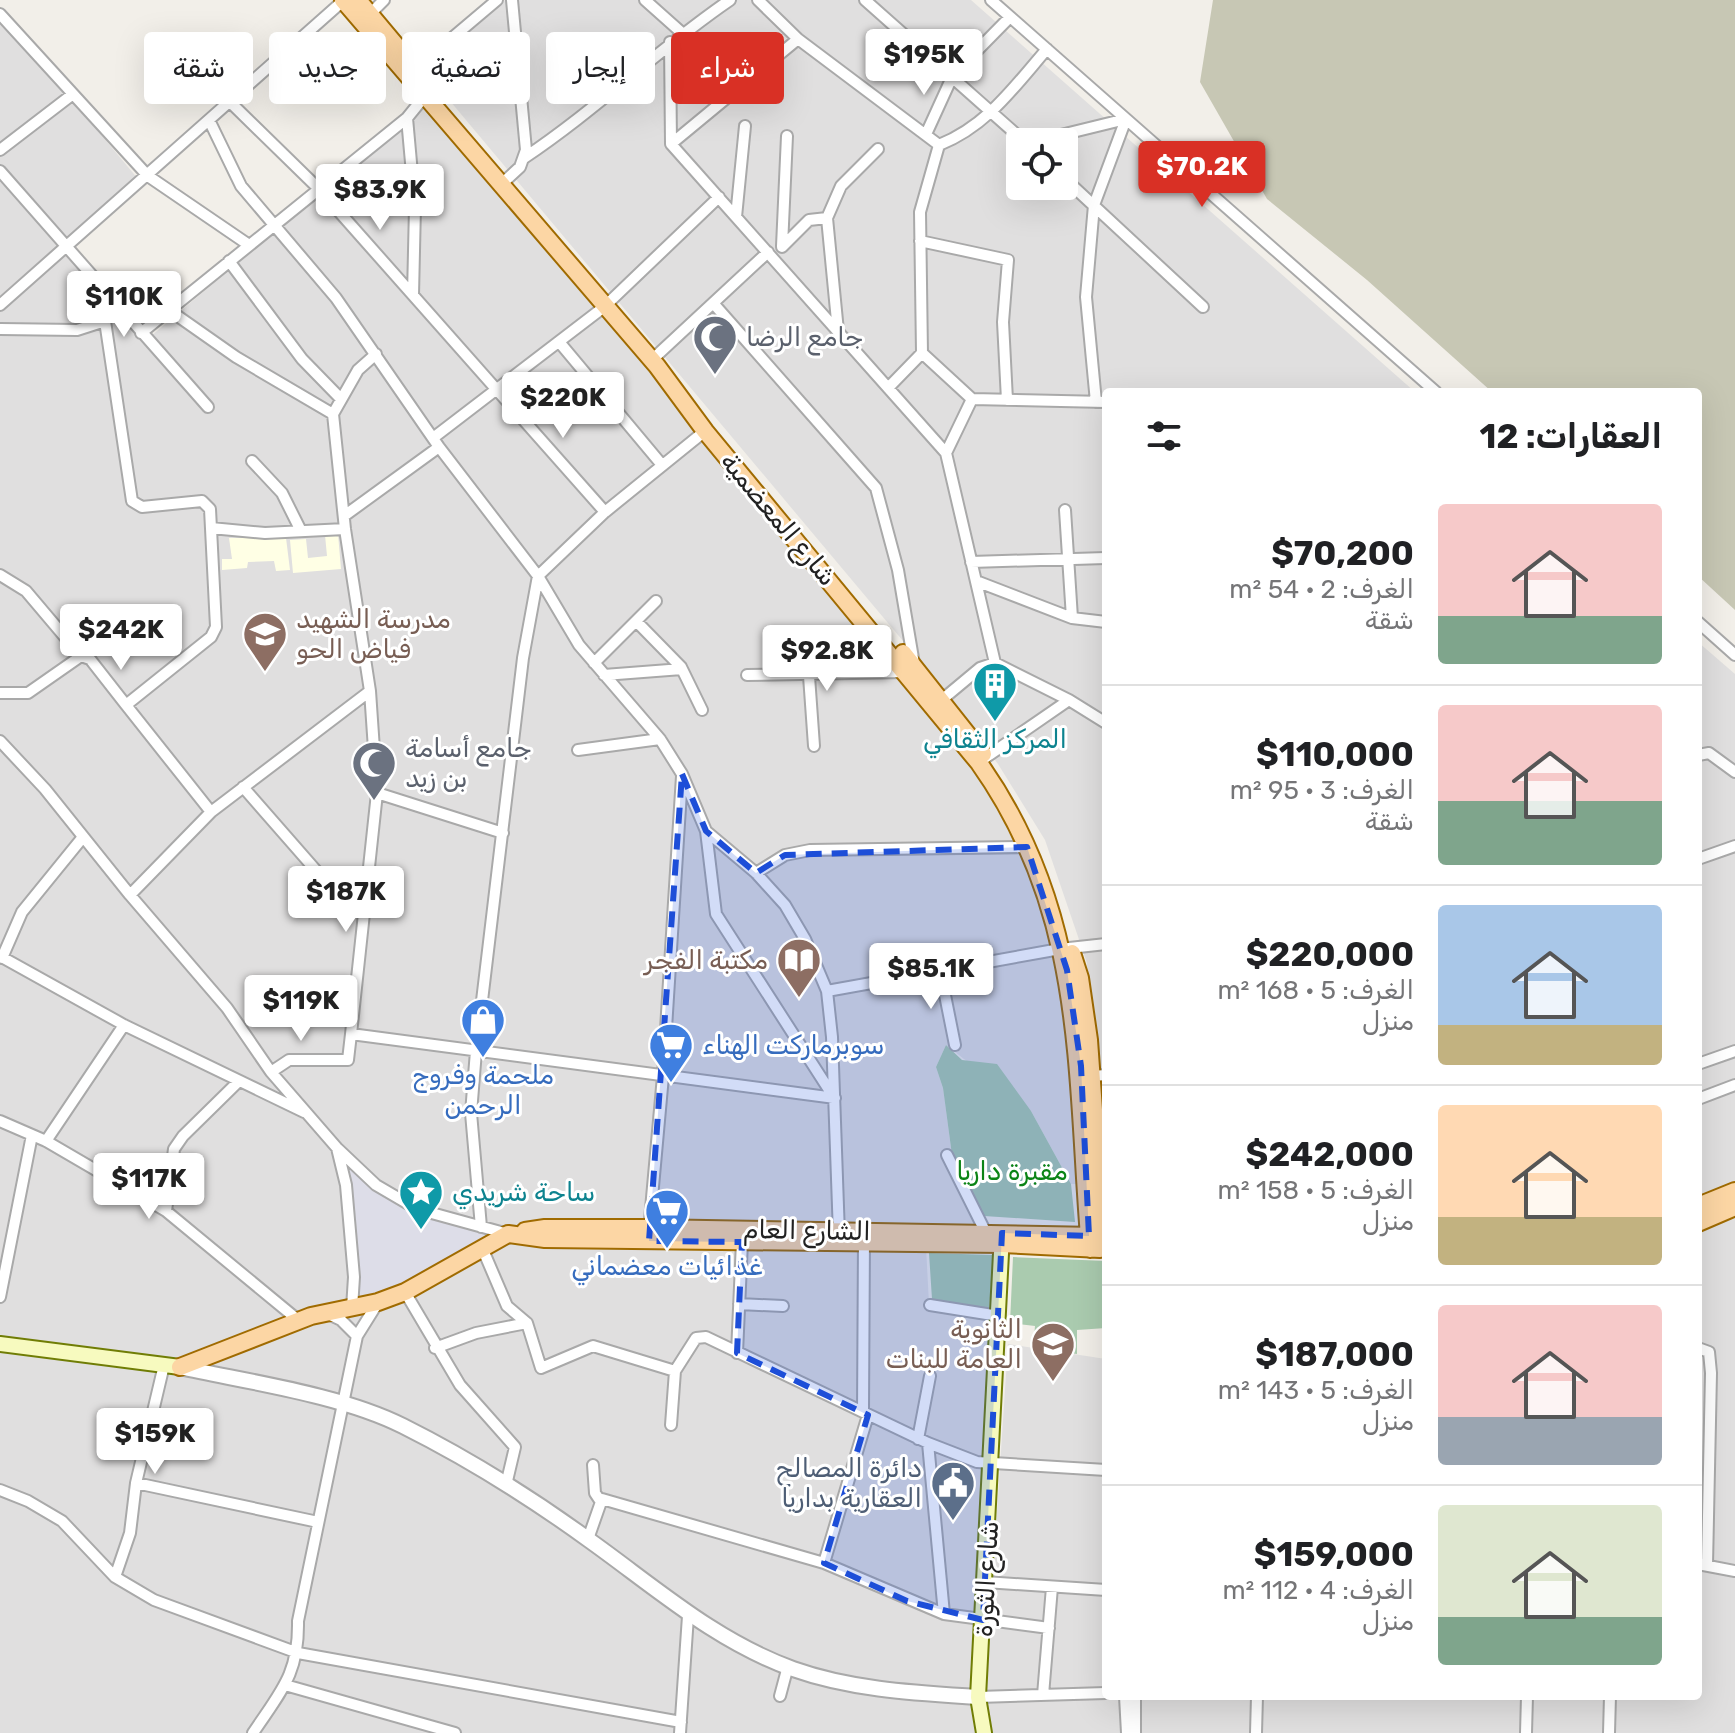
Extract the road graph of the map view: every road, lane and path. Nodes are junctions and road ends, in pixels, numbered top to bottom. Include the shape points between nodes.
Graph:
1 (343, 0) edge
2 (358, 0) edge
3 (384, 0) edge
4 (497, 0) edge
5 (512, 0) edge
6 (645, 0) edge
7 (730, 0) edge
8 (758, 0) edge
9 (865, 0) edge
10 (991, 0) edge
11 (0, 14) edge
12 (370, 14) junction
13 (1010, 17) junction
14 (459, 32) edge
15 (681, 32) edge
16 (683, 32) edge
17 (798, 39) junction
18 (670, 42) joint
19 (1047, 49) junction
20 (402, 59) edge
21 (402, 62) edge
22 (953, 75) junction
23 (253, 83) edge
24 (73, 94) junction
25 (230, 104) edge
26 (232, 104) edge
27 (418, 104) edge
28 (430, 104) edge
29 (440, 104) edge
30 (993, 112) junction
31 (407, 118) junction
32 (1126, 119) junction
33 (210, 122) junction
34 (745, 126) dead end
35 (1010, 128) edge
36 (1078, 131) edge
37 (927, 132) junction
38 (787, 136) dead end
39 (671, 144) junction
40 (939, 145) junction
41 (878, 149) dead end
42 (0, 150) edge
43 (524, 158) junction
44 (0, 171) edge
45 (148, 176) junction
46 (507, 179) junction
47 (319, 189) junction
48 (1078, 191) edge
49 (719, 197) junction
50 (1094, 205) junction
51 (736, 217) junction
52 (827, 218) junction
53 (275, 223) junction
54 (920, 241) junction
55 (249, 245) junction
56 (782, 246) junction
57 (65, 248) junction
58 (770, 254) junction
59 (229, 261) junction
60 (413, 295) junction
61 (713, 303) junction
62 (0, 305) edge
63 (607, 305) junction
64 (1203, 307) dead end
65 (169, 310) junction
66 (0, 329) edge
67 (838, 331) junction
68 (141, 333) junction
69 (560, 343) junction
70 (922, 353) junction
71 (376, 354) junction
72 (655, 357) junction
73 (888, 388) junction
74 (1431, 388) edge
75 (497, 390) junction
76 (341, 399) junction
77 (972, 399) junction
78 (1007, 400) junction
79 (1101, 402) edge
80 (208, 407) dead end
81 (333, 414) junction
82 (709, 427) junction
83 (436, 442) junction
84 (946, 453) junction
85 (252, 461) dead end
86 (662, 465) junction
87 (1065, 510) dead end
88 (605, 512) junction
89 (344, 516) junction
90 (211, 528) junction
91 (345, 529) junction
92 (301, 531) junction
93 (1068, 558) junction
94 (1102, 558) edge
95 (971, 562) junction
96 (0, 575) edge
97 (538, 576) junction
98 (976, 581) junction
99 (656, 601) dead end
100 (1072, 618) junction
101 (636, 621) junction
102 (1102, 622) edge
103 (1702, 626) edge
104 (1735, 655) edge
105 (81, 656) junction
106 (594, 663) junction
107 (995, 663) junction
108 (682, 669) junction
109 (909, 669) junction
110 (604, 675) junction
111 (747, 675) dead end
112 (809, 676) junction
113 (370, 691) junction
114 (0, 693) edge
115 (1069, 700) junction
116 (938, 703) junction
117 (126, 705) junction
118 (702, 710) dead end
119 (1102, 721) edge
120 (660, 739) junction
121 (0, 741) edge
122 (814, 746) dead end
123 (578, 750) dead end
124 (1703, 754) edge
125 (982, 760) junction
126 (1735, 772) edge
127 (682, 774) junction
128 (243, 787) junction
129 (377, 793) junction
130 (211, 812) junction
131 (706, 831) junction
132 (503, 833) junction
133 (83, 837) junction
134 (1735, 846) edge
135 (1027, 847) junction
136 (1702, 858) edge
137 (756, 873) junction
138 (130, 895) junction
139 (366, 911) junction
140 (1102, 944) edge
141 (1065, 948) junction
142 (1, 957) edge
143 (940, 970) junction
144 (827, 991) junction
145 (124, 1025) junction
146 (351, 1034) junction
147 (955, 1045) dead end
148 (476, 1051) junction
149 (1735, 1051) edge
150 (1702, 1063) edge
151 (271, 1072) junction
152 (1099, 1075) edge
153 (663, 1076) junction
154 (239, 1081) junction
155 (1733, 1087) edge
156 (835, 1098) junction
157 (1702, 1098) edge
158 (307, 1114) junction
159 (0, 1121) edge
160 (32, 1135) junction
161 (46, 1141) junction
162 (337, 1148) junction
163 (947, 1155) dead end
164 (1735, 1191) edge
165 (1702, 1204) edge
166 (1735, 1207) edge
167 (166, 1211) junction
168 (1702, 1221) edge
169 (481, 1227) junction
170 (508, 1234) junction
171 (649, 1234) junction
172 (840, 1236) junction
173 (864, 1237) junction
174 (997, 1237) junction
175 (742, 1242) junction
176 (1100, 1243) edge
177 (483, 1250) junction
178 (405, 1292) junction
179 (0, 1297) edge
180 (378, 1302) junction
181 (739, 1304) junction
182 (930, 1305) dead end
183 (783, 1306) dead end
184 (352, 1308) junction
185 (324, 1312) junction
186 (999, 1316) junction
187 (298, 1320) junction
188 (527, 1323) junction
189 (357, 1336) junction
190 (0, 1344) edge
191 (435, 1348) junction
192 (1702, 1349) edge
193 (737, 1353) junction
194 (172, 1366) junction
195 (675, 1371) junction
196 (930, 1376) dead end
197 (342, 1404) junction
198 (865, 1414) junction
199 (671, 1425) dead end
200 (923, 1441) junction
201 (993, 1463) junction
202 (593, 1465) dead end
203 (1102, 1470) edge
204 (136, 1483) junction
205 (506, 1485) junction
206 (0, 1490) edge
207 (601, 1502) junction
208 (318, 1522) junction
209 (588, 1539) junction
210 (824, 1563) junction
211 (1702, 1565) edge
212 (1735, 1571) edge
213 (115, 1577) junction
214 (985, 1582) junction
215 (1052, 1587) junction
216 (1102, 1590) edge
217 (944, 1614) junction
218 (688, 1616) junction
219 (983, 1620) junction
220 (1049, 1628) junction
221 (298, 1653) junction
222 (788, 1666) junction
223 (285, 1685) junction
224 (1102, 1693) edge
225 (1043, 1695) junction
226 (780, 1696) dead end
227 (978, 1697) junction
228 (1125, 1700) edge
229 (1135, 1700) edge
230 (1257, 1700) edge
231 (1527, 1700) edge
232 (1610, 1700) edge
233 (681, 1727) edge
234 (253, 1733) edge
235 (455, 1733) edge
236 (984, 1733) edge
237 (1127, 1733) edge
238 (1135, 1733) edge
239 (1256, 1733) edge
240 (1526, 1733) edge
241 (1609, 1733) edge

1 - 21 main road, شارع المعضمية
1 - 23 street
2 - 12 main road, شارع المعضمية
3 - 12 street
4 - 14 street
5 - 43 street
6 - 15 street
7 - 16 street
8 - 17 street
9 - 22 street
10 - 13 street
11 - 24 street
12 - 20 main road, شارع المعضمية
13 - 19 street
13 - 22 street
17 - 37 street
17 - 39 street
18 - 39 street
18 - 43 street via 572,127
19 - 30 street
19 - 32 street
22 - 30 street
22 - 37 street
24 - 42 street
24 - 45 street
25 - 33 street
26 - 47 street
27 - 31 street
28 - 63 main road, شارع المعضمية
29 - 46 main road, شارع المعضمية
30 - 35 street
30 - 40 street via 964,135
31 - 47 street
31 - 60 street via 415,207
32 - 36 street
32 - 50 street
32 - 74 street
33 - 45 street
33 - 53 street via 241,186
34 - 51 street
37 - 40 street
38 - 56 street
39 - 49 street
40 - 54 street via 920,212
41 - 52 street via 841,186
43 - 46 street
44 - 57 street
45 - 55 street
45 - 57 street
46 - 63 main road, شارع المعضمية
47 - 53 street
47 - 60 street
48 - 50 street
49 - 51 street
49 - 63 street
50 - 64 street
50 - 79 street via 1086,297
51 - 58 street
52 - 56 street via 809,220
52 - 67 street
53 - 55 street
53 - 71 street
54 - 70 street
54 - 78 street via 1008,260 1003,322
55 - 59 street
56 - 58 street
57 - 62 street
57 - 68 street
58 - 61 street
58 - 67 street
59 - 65 street
59 - 76 street via 302,359
60 - 75 street
61 - 72 street
61 - 109 street via 876,488 898,570
63 - 69 street
63 - 72 main road, شارع المعضمية
63 - 82 main road, شارع المعضمية
65 - 68 street
65 - 81 street
66 - 90 street via 77,330 105,321 132,501 142,507 202,501 209,506
67 - 73 street
68 - 80 street
69 - 75 street
69 - 86 street
70 - 73 street
70 - 77 street
71 - 76 street via 358,370
71 - 83 street
72 - 82 main road, شارع المعضمية
73 - 84 street
75 - 83 street
75 - 88 street
76 - 81 street
77 - 78 street
77 - 84 street
78 - 79 street
81 - 89 street
82 - 86 street
82 - 109 main road, شارع المعضمية
83 - 89 street
83 - 97 street
84 - 95 street
85 - 92 street via 282,493
86 - 88 street
87 - 93 street
88 - 97 street
89 - 91 street
90 - 92 street
90 - 117 street via 216,627 211,637
91 - 92 street
91 - 113 street
93 - 94 street
93 - 95 street
93 - 100 street
95 - 98 street
96 - 105 street via 26,591
97 - 106 street
97 - 132 street
98 - 100 street
98 - 107 street
99 - 101 street
100 - 102 street
101 - 106 street
101 - 108 street
103 - 104 street
105 - 114 street via 28,693
105 - 117 street via 90,659
106 - 110 street
107 - 115 street
107 - 116 street via 980,668
108 - 110 street
108 - 118 street
109 - 112 street
109 - 116 main road, شارع المعضمية
110 - 120 street
111 - 112 street
112 - 122 street
113 - 128 street
113 - 129 street
115 - 119 street
115 - 125 street
116 - 125 main road, شارع المعضمية
117 - 130 street
120 - 123 street
120 - 127 street
121 - 133 street
124 - 126 street
125 - 135 main road, شارع المعضمية
125 - 141 main road, شارع المعضمية via 1032,843
127 - 131 street
127 - 153 street
128 - 130 street
128 - 139 street via 348,907
129 - 132 street
129 - 139 street
130 - 138 street
131 - 137 street
131 - 156 street via 716,914
132 - 148 street
133 - 138 street
133 - 142 street via 22,912
134 - 136 street
135 - 137 street via 810,850 785,855
135 - 141 main road, شارع المعضمية
137 - 144 street via 785,905
138 - 151 street via 227,1008
139 - 146 street
140 - 141 street
141 - 143 street
141 - 152 main road, شارع المعضمية via 1080,978
141 - 176 main road, شارع المعضمية
142 - 145 street
143 - 144 street
143 - 147 street
144 - 156 street
145 - 154 street
145 - 161 street
146 - 148 street
146 - 151 street via 348,1060 289,1060
148 - 153 street
148 - 169 street via 471,1113
149 - 150 street
151 - 158 street
152 - 176 main road, شارع المعضمية
153 - 156 street
153 - 171 street
154 - 158 street
154 - 167 street via 174,1149
155 - 157 street
156 - 172 street
158 - 162 street
159 - 160 street
160 - 161 street
160 - 179 street
161 - 167 street
162 - 169 street via 376,1185 417,1209
162 - 184 street via 346,1185
163 - 174 street
164 - 165 main road
166 - 168 main road
167 - 187 street
169 - 170 street
170 - 171 main road, الشارع العام via 545,1228
170 - 177 main road
171 - 172 main road, الشارع العام
171 - 175 main road
172 - 173 main road, الشارع العام
172 - 175 main road
173 - 174 main road, الشارع العام
173 - 198 street
174 - 176 main road, الشارع العام
174 - 186 main road, شارع الثورة
175 - 181 street
177 - 178 main road
177 - 188 street via 507,1306
178 - 180 main road
178 - 191 street
180 - 184 main road
180 - 189 street
181 - 183 street
181 - 193 street
182 - 186 street
184 - 185 main road
185 - 187 main road
185 - 189 street
186 - 201 main road, شارع الثورة
187 - 194 main road
188 - 191 street
188 - 195 street via 541,1368 593,1346
189 - 197 street
190 - 194 main road
191 - 205 street via 515,1447
192 - 211 street via 1709,1352 1711,1373
193 - 195 street via 706,1337 696,1338
193 - 198 street
194 - 197 street
194 - 204 street
195 - 199 street
196 - 200 street
197 - 205 street via 401,1424
197 - 208 street
198 - 200 street
198 - 210 street
200 - 201 street
200 - 217 street
201 - 203 street
201 - 214 main road, شارع الثورة
202 - 207 street
204 - 208 street
204 - 213 street via 130,1533
205 - 209 street
206 - 213 street via 62,1521
207 - 209 street
207 - 210 street
208 - 221 street via 298,1621
209 - 218 street
210 - 217 street
211 - 212 street
213 - 221 street via 154,1600
214 - 215 street
214 - 219 main road, شارع الثورة
215 - 216 street
215 - 220 street
217 - 219 street
218 - 222 street
218 - 233 street
219 - 220 street
219 - 227 main road, شارع الثورة
220 - 225 street
221 - 223 street
221 - 233 street
222 - 226 street
222 - 227 street via 885,1691
223 - 234 street
223 - 235 street
224 - 225 street
225 - 227 street
227 - 236 main road, شارع الثورة
228 - 237 street
229 - 238 street
230 - 239 street
231 - 240 street
232 - 241 street

